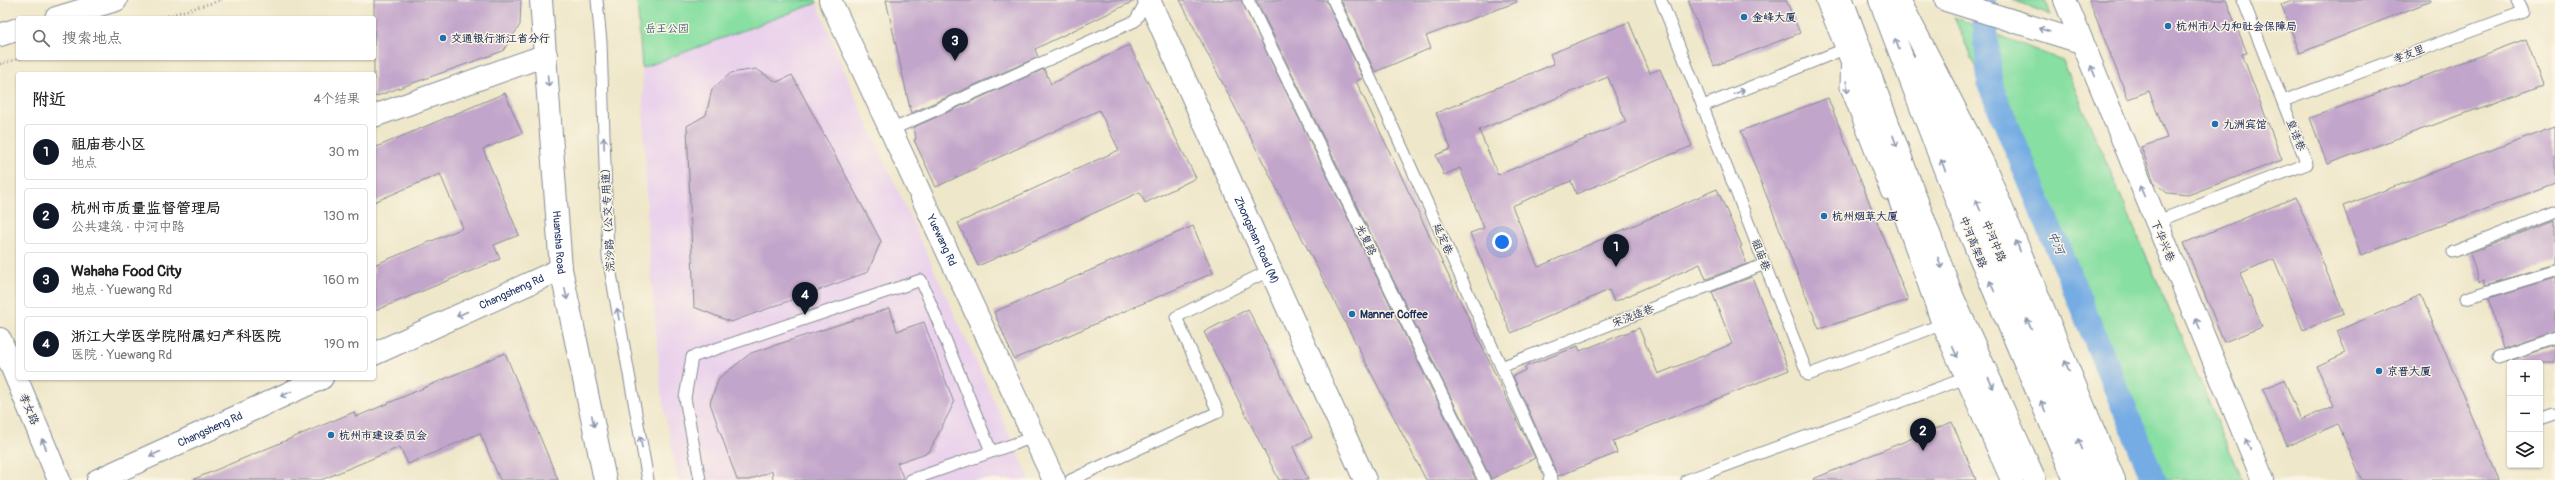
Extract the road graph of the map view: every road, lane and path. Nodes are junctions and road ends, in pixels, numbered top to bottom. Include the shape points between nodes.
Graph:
1 (116, 0) edge
2 (222, 0) edge
3 (541, 0) edge
4 (597, 0) edge
5 (1148, 0) edge
6 (1248, 0) edge
7 (1333, 0) edge
8 (1661, 0) edge
9 (1827, 0) edge
10 (1842, 0) edge
11 (1880, 0) edge
12 (1899, 0) edge
13 (1946, 0) edge
14 (2065, 0) edge
15 (2243, 0) edge
16 (2518, 0) edge
17 (833, 1) edge
18 (63, 16) edge
19 (167, 16) edge
20 (16, 30) edge
21 (0, 35) edge
22 (2082, 42) junction
23 (1847, 48) junction
24 (546, 55) junction
25 (16, 60) edge
26 (0, 64) edge
27 (2283, 101) junction
28 (1703, 106) junction
29 (376, 115) edge
30 (891, 130) junction
31 (2555, 212) edge
32 (2155, 222) junction
33 (2452, 252) dead end
34 (1765, 264) junction
35 (561, 269) junction
36 (1270, 270) junction
37 (2555, 271) edge
38 (2466, 298) dead end
39 (1943, 324) junction
40 (0, 338) edge
41 (2555, 338) edge
42 (376, 353) edge
43 (2498, 358) dead end
44 (1501, 367) junction
45 (16, 377) edge
46 (1966, 378) junction
47 (17, 380) edge
48 (318, 380) edge
49 (2555, 416) edge
50 (2543, 420) edge
51 (1034, 436) junction
52 (991, 452) junction
53 (1551, 479) edge
54 (59, 480) edge
55 (98, 480) edge
56 (605, 480) edge
57 (648, 480) edge
58 (700, 480) edge
59 (911, 480) edge
60 (1054, 480) edge
61 (1071, 480) edge
62 (1365, 480) edge
63 (1484, 480) edge
64 (1687, 480) edge
65 (2012, 480) edge
66 (2035, 480) edge
67 (2075, 480) edge
68 (2095, 480) edge
69 (2114, 480) edge
70 (2264, 480) edge

1 - 18 main road
2 - 19 path
3 - 24 main road, Huansha Road
57 -> 4 lane, 浣沙路（公交专用道） via 608,257 601,42
5 - 30 lane via 1135,21
5 - 36 main road, Zhongshan Road (M)
6 - 63 lane, 光复路
7 - 44 lane, 延定巷
8 - 28 lane, 祖庙巷
9 - 23 main road
10 -> 66 main road via 1953,298
67 -> 11 main road, 中河高架路 via 1965,222
68 -> 12 main road, 中河中路 via 1970,184
69 -> 12 main road via 1984,165
22 -> 13 main road
14 - 22 main road, 下华兴巷
15 - 27 lane, 皇诰巷
16 - 27 lane, 孝友里 via 2523,12
17 - 30 main road, Yuewang Rd
20 - 21 main road
32 -> 22 main road, 下华兴巷
28 -> 23 lane
23 -> 39 main road
24 - 29 main road
24 -> 35 main road, Huansha Road
25 - 26 path
27 - 32 lane, 皇诰巷 via 2307,164
28 - 34 lane, 祖庙巷
30 - 51 main road, Yuewang Rd
31 - 33 lane
70 -> 32 main road, 下华兴巷
34 - 39 lane, 祖庙巷 via 1808,375
34 - 44 lane, 宋浇造巷
35 -> 42 main road, Changsheng Rd
35 -> 56 main road, Huansha Road
36 - 61 lane via 1176,317 1218,412
36 - 62 main road, Zhongshan Road (M)
37 - 38 lane
39 -> 46 main road
45 -> 40 main road, 孝女路
41 - 43 lane
44 - 53 lane, 延定巷
46 - 64 lane
46 - 65 main road
54 -> 47 main road, 孝女路
48 -> 55 main road, Changsheng Rd
49 - 50 lane
51 - 52 lane
51 - 60 main road, Yuewang Rd
52 - 58 lane via 921,280 692,357 685,398
52 - 59 lane

